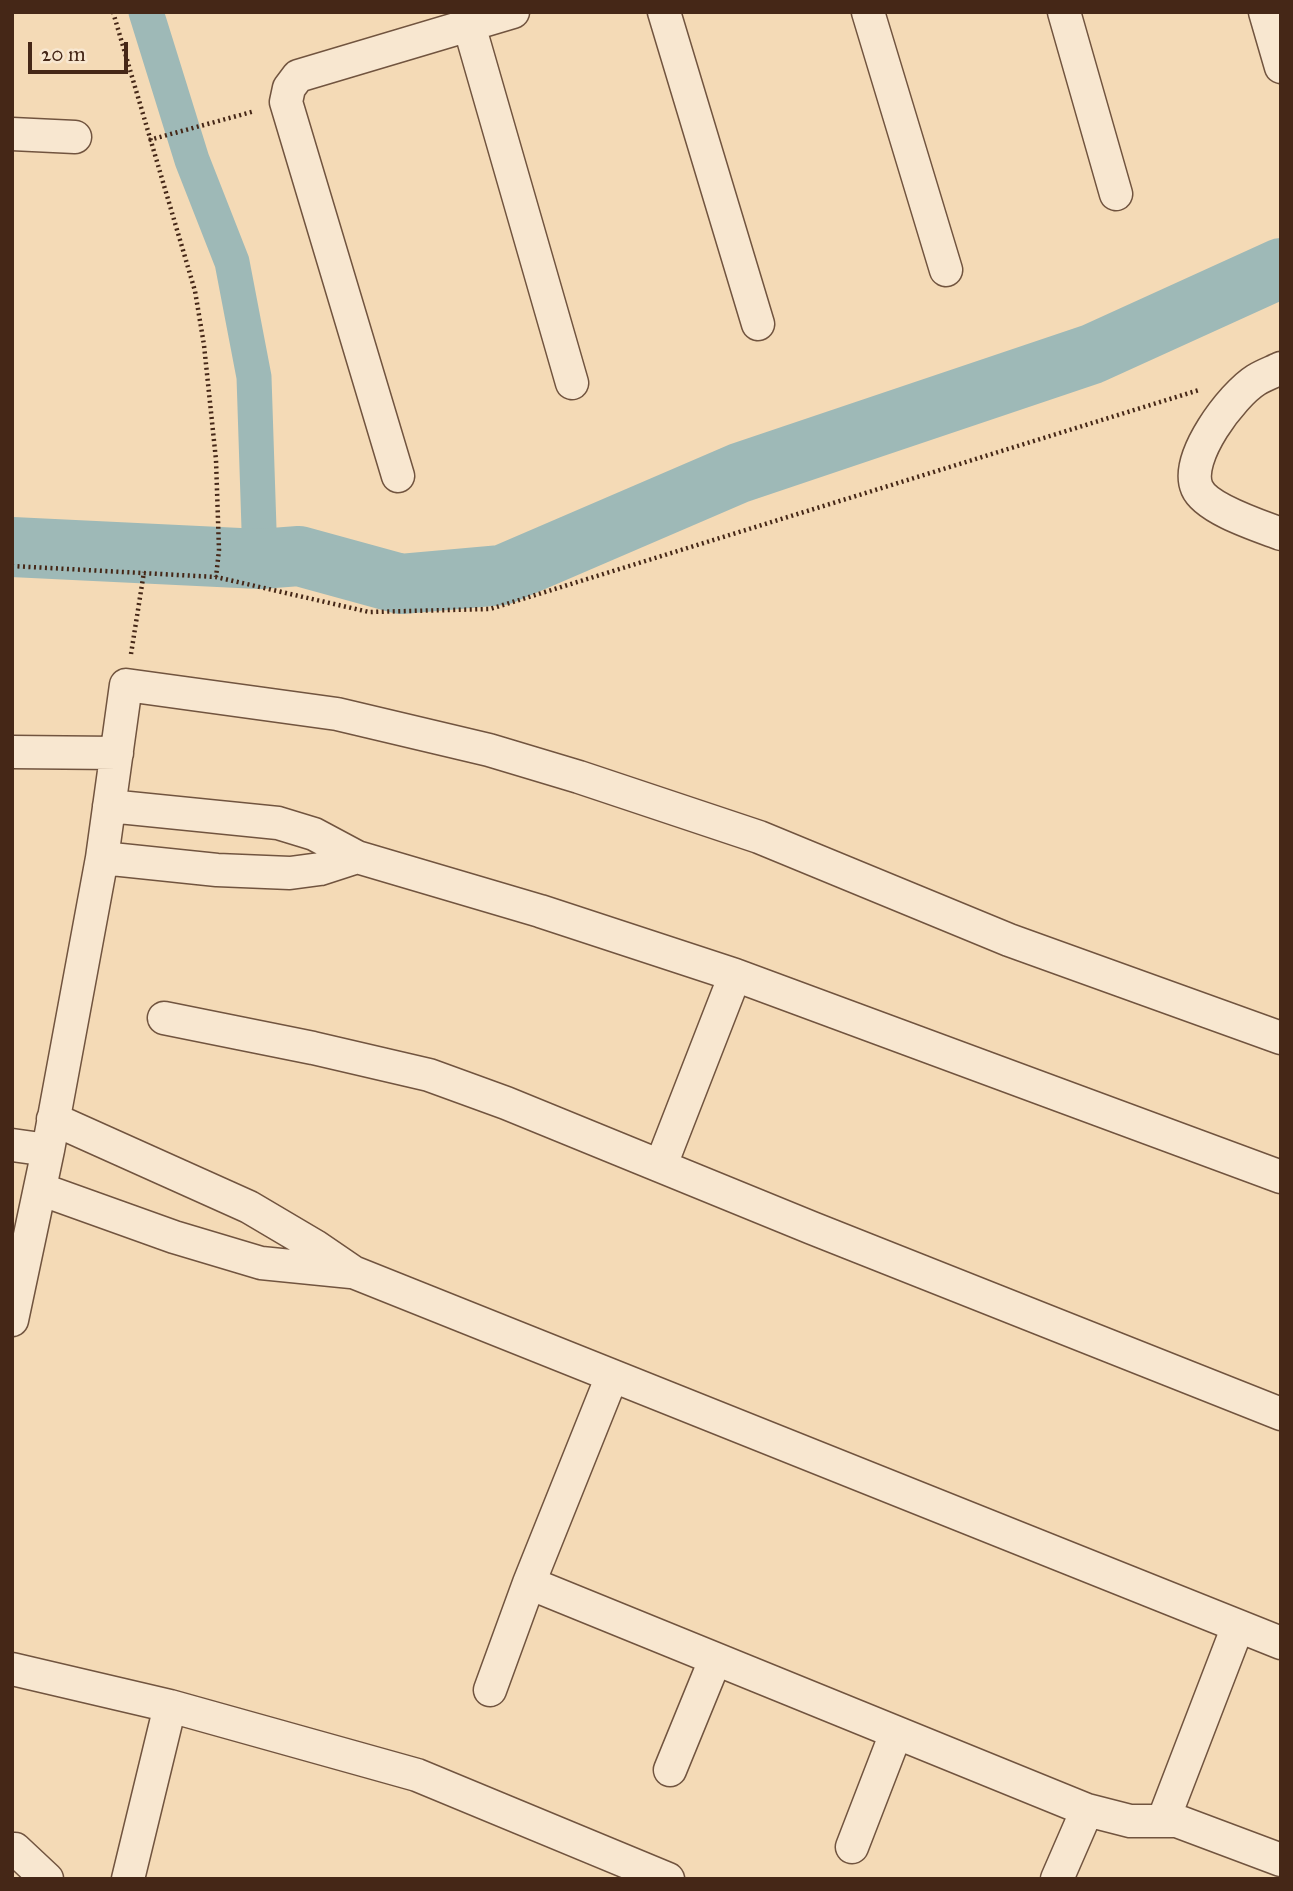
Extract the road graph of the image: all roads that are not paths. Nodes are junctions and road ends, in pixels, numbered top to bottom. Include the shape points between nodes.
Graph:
1 (513, 12) edge
2 (664, 12) edge
3 (868, 12) edge
4 (1064, 12) edge
5 (1265, 12) edge
6 (469, 25) junction
7 (1281, 66) edge
8 (12, 134) edge
9 (75, 136) dead end
10 (1116, 194) dead end
11 (946, 270) dead end
12 (758, 324) dead end
13 (1281, 368) edge
14 (572, 383) dead end
15 (398, 476) dead end
16 (1281, 534) edge
17 (12, 752) edge
18 (117, 753) junction
19 (109, 806) junction
20 (357, 857) junction
21 (102, 858) junction
22 (735, 975) junction
23 (164, 1018) dead end
24 (1281, 1038) edge
25 (54, 1119) junction
26 (12, 1145) edge
27 (48, 1150) junction
28 (661, 1165) junction
29 (1281, 1177) edge
30 (40, 1189) junction
31 (353, 1272) junction
32 (12, 1320) edge
33 (612, 1376) junction
34 (1281, 1414) edge
35 (529, 1583) junction
36 (1238, 1626) junction
37 (1281, 1643) edge
38 (715, 1660) junction
39 (12, 1668) edge
40 (490, 1690) dead end
41 (170, 1706) junction
42 (896, 1733) junction
43 (670, 1770) dead end
44 (1087, 1810) junction
45 (1163, 1821) junction
46 (852, 1847) dead end
47 (15, 1849) dead end
48 (1272, 1865) edge
49 (47, 1879) edge
50 (128, 1879) edge
51 (668, 1879) edge
52 (1057, 1879) edge

1 - 6 street
2 - 12 street
3 - 11 street
4 - 10 street
5 - 7 street
6 - 14 street
6 - 15 street via 298,76 286,102
8 - 9 street
13 - 16 street via 1255,381 1224,411 1195,467 1197,488 1211,504
17 - 18 street
18 - 19 street
18 - 24 street via 126,685 337,714 489,750 759,837 1009,940
19 - 20 street via 278,823 314,834
19 - 21 street
20 - 21 street via 290,873
20 - 22 street
21 - 25 street
22 - 28 street
22 - 29 street
23 - 28 street via 429,1075
25 - 27 street
25 - 31 street via 249,1207
26 - 27 street
27 - 30 street
28 - 34 street
30 - 31 street via 261,1264
30 - 32 street
31 - 33 street
33 - 35 street
33 - 36 street
35 - 38 street
35 - 40 street
36 - 37 street
36 - 45 street
38 - 42 street
38 - 43 street
39 - 41 street
41 - 50 street
41 - 51 street via 417,1775
42 - 44 street
42 - 46 street
44 - 45 street via 1130,1821
44 - 52 street
45 - 48 street via 1190,1825
47 - 49 street

